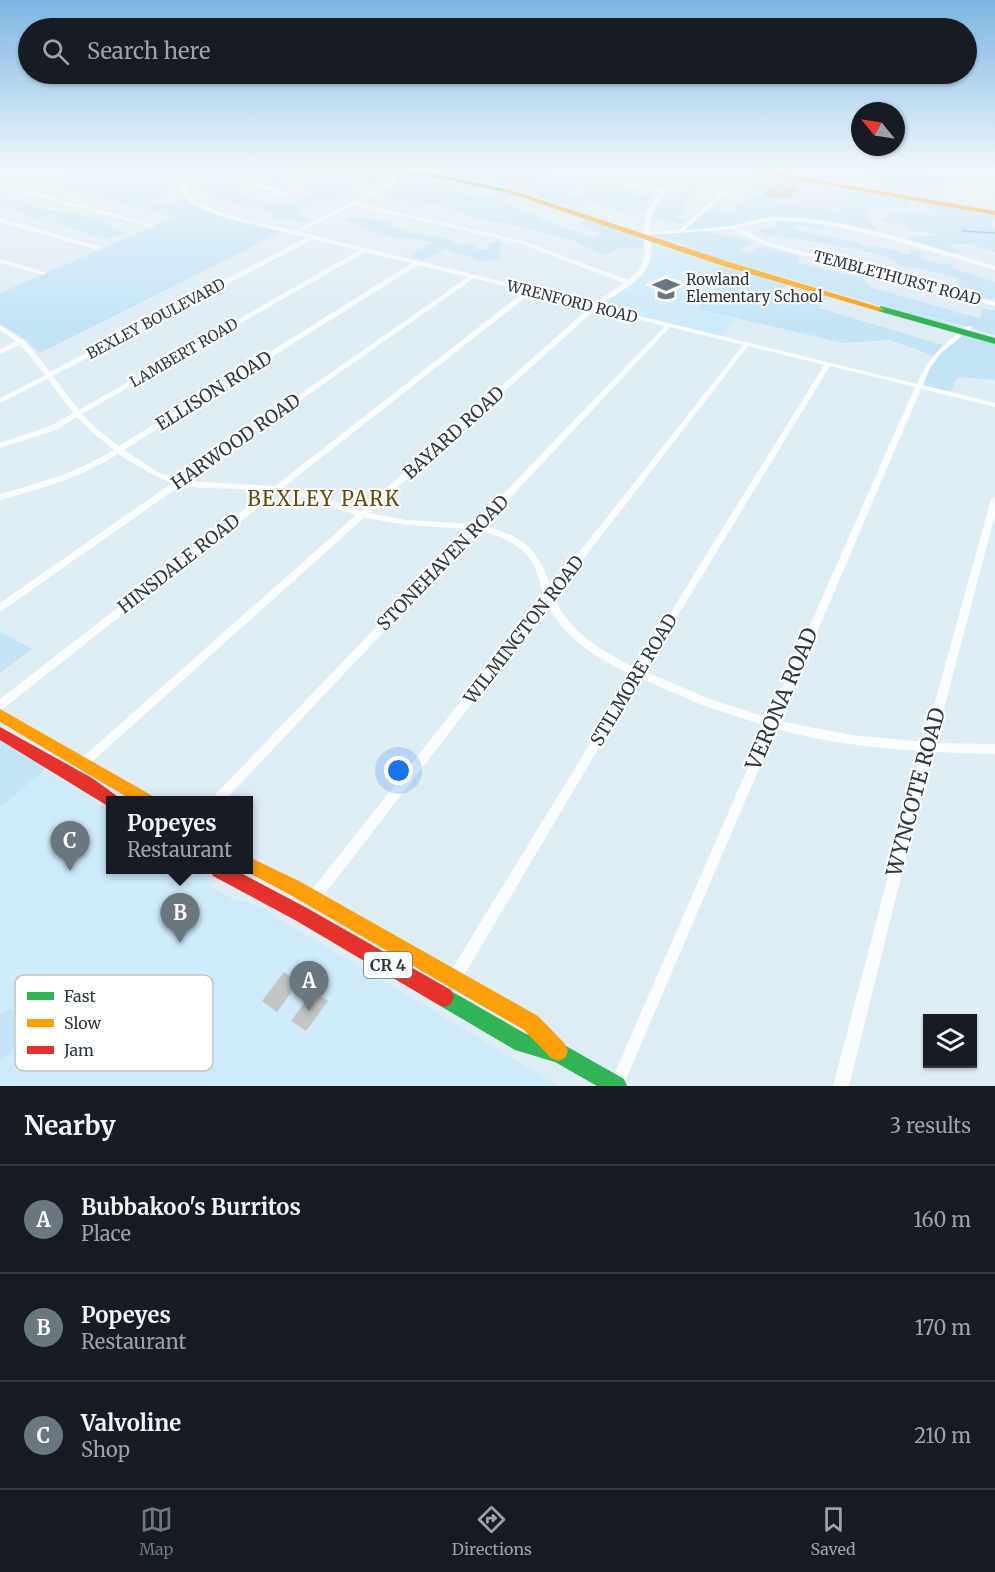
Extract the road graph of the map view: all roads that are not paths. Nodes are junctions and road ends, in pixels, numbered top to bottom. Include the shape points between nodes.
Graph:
1 (129, 219) edge
2 (238, 219) edge
3 (322, 219) edge
4 (420, 219) edge
5 (600, 219) edge
6 (648, 219) edge
7 (695, 219) edge
8 (0, 220) edge
9 (153, 225) dead end
10 (732, 227) junction
11 (681, 231) junction
12 (295, 233) junction
13 (648, 236) junction
14 (312, 237) junction
15 (98, 248) dead end
16 (364, 249) junction
17 (0, 261) edge
18 (417, 263) junction
19 (995, 268) edge
20 (43, 273) dead end
21 (472, 277) junction
22 (628, 282) junction
23 (529, 291) junction
24 (995, 304) edge
25 (593, 307) junction
26 (668, 326) junction
27 (0, 327) edge
28 (967, 330) junction
29 (995, 335) edge
30 (22, 341) junction
31 (995, 341) edge
32 (746, 345) junction
33 (0, 352) edge
34 (827, 365) junction
35 (49, 375) junction
36 (918, 387) junction
37 (0, 401) edge
38 (995, 405) edge
39 (77, 414) junction
40 (0, 446) edge
41 (120, 451) junction
42 (179, 483) junction
43 (277, 488) junction
44 (0, 497) edge
45 (995, 500) edge
46 (362, 516) junction
47 (478, 526) junction
48 (550, 597) junction
49 (0, 608) edge
50 (638, 673) junction
51 (0, 705) edge
52 (0, 715) edge
53 (772, 723) junction
54 (0, 733) edge
55 (927, 747) junction
56 (995, 749) edge
57 (83, 764) junction
58 (71, 774) junction
59 (137, 796) edge
60 (223, 796) edge
61 (106, 798) edge
62 (253, 867) edge
63 (226, 874) edge
64 (313, 899) junction
65 (301, 914) junction
66 (454, 980) junction
67 (443, 997) junction
68 (565, 1056) junction
69 (616, 1085) edge
70 (840, 1086) edge

1 - 9 street
2 - 12 street, WRENFORD ROAD
3 - 12 street
4 - 22 street via 521,242
5 - 13 street
6 - 13 street, BAYARD ROAD
7 - 11 street
8 - 15 street
10 - 11 street
10 - 19 street via 774,219 838,225 887,235
10 - 24 street, TEMBLETHURST ROAD via 767,244
11 - 13 street
12 - 14 street, WRENFORD ROAD
13 - 22 street, BAYARD ROAD via 646,265
13 - 28 street
14 - 16 street, WRENFORD ROAD
14 - 35 street, BEXLEY BOULEVARD
16 - 18 street, WRENFORD ROAD
16 - 39 street, LAMBERT ROAD
17 - 20 street
18 - 21 street, WRENFORD ROAD
18 - 41 street, ELLISON ROAD
21 - 23 street, WRENFORD ROAD
21 - 42 street, HARWOOD ROAD
22 - 25 street, BAYARD ROAD
23 - 25 street, WRENFORD ROAD
23 - 43 street, HINSDALE ROAD
25 - 26 street, WRENFORD ROAD
25 - 46 street, BAYARD ROAD
26 - 32 street, WRENFORD ROAD
26 - 47 street, STONEHAVEN ROAD
27 - 30 street
28 - 29 street
28 - 31 street
28 - 36 street, VERONA ROAD via 939,352
30 - 33 street
30 - 35 street
32 - 34 street, WRENFORD ROAD
32 - 48 street, WILMINGTON ROAD
34 - 36 street, WRENFORD ROAD
34 - 50 street, STILMORE ROAD
35 - 37 street, BEXLEY BOULEVARD
35 - 39 street
36 - 38 street, WRENFORD ROAD
36 - 53 street, VERONA ROAD
39 - 40 street, LAMBERT ROAD via 43,433
39 - 41 street
41 - 42 street
41 - 44 street, ELLISON ROAD via 64,478
42 - 43 street
42 - 49 street, HARWOOD ROAD
43 - 46 street
43 - 51 street, HINSDALE ROAD
45 - 55 street, WYNCOTE ROAD
46 - 47 street via 405,523
46 - 57 street, BAYARD ROAD
47 - 48 street via 510,537 533,554
47 - 60 street, STONEHAVEN ROAD
48 - 50 street via 555,611 586,643
48 - 64 street, WILMINGTON ROAD
50 - 53 street via 708,703
50 - 66 street, STILMORE ROAD
52 - 57 street
53 - 55 street via 850,740
53 - 69 street, VERONA ROAD
54 - 58 street
55 - 56 street
55 - 70 street, WYNCOTE ROAD
57 - 58 street, BAYARD ROAD
57 - 59 street
58 - 61 street
62 - 64 street, CR 4
63 - 65 street, CR 4
64 - 65 street, WILMINGTON ROAD
64 - 66 street, CR 4
65 - 67 street, CR 4
66 - 67 street, STILMORE ROAD
66 - 68 street, CR 4 via 531,1023
67 - 68 street, CR 4 via 522,1043
68 - 69 street, CR 4

